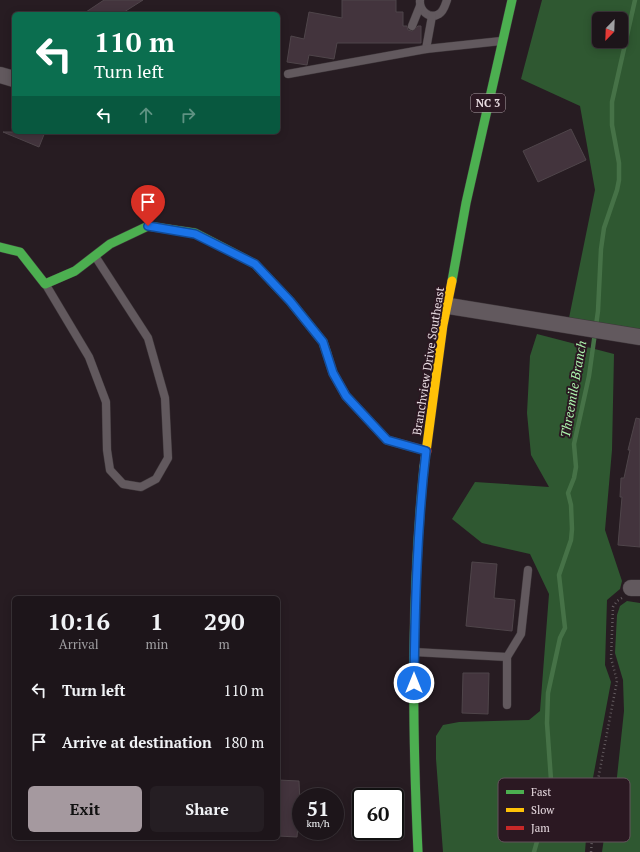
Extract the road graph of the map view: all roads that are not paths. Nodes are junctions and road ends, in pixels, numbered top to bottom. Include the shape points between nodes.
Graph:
1 (447, 0) edge
2 (512, 0) edge
3 (420, 3) edge
4 (432, 16) junction
5 (412, 26) dead end
6 (502, 41) junction
7 (426, 49) junction
8 (288, 74) dead end
9 (0, 75) edge
10 (12, 78) edge
11 (0, 247) edge
12 (95, 256) junction
13 (45, 284) junction
14 (449, 306) junction
15 (634, 336) edge
16 (426, 451) junction
17 (528, 570) dead end
18 (414, 652) junction
19 (507, 657) junction
20 (507, 705) dead end
21 (418, 852) edge

1 - 4 lane via 444,9
2 - 6 main road, Branchview Drive Southeast / NC 3
3 - 4 lane via 424,12
3 - 5 lane
4 - 7 lane
6 - 7 lane
6 - 14 main road, Branchview Drive Southeast / NC 3 via 459,238
7 - 8 lane via 410,47
9 - 10 street
11 - 13 main road via 20,252
12 - 13 main road via 75,271
12 - 13 lane via 148,338 165,398 168,458 156,479 141,487 123,484 110,470 106,402 89,357
12 - 16 main road via 110,244 148,226 195,234 255,264 290,301 323,342 333,373 346,396 387,440
14 - 15 street
14 - 16 main road, Branchview Drive Southeast / NC 3 via 443,325
16 - 18 main road, Branchview Drive Southeast / NC 3
17 - 19 lane via 521,634
18 - 19 lane
18 - 21 main road, Branchview Drive Southeast / NC 3
19 - 20 lane

